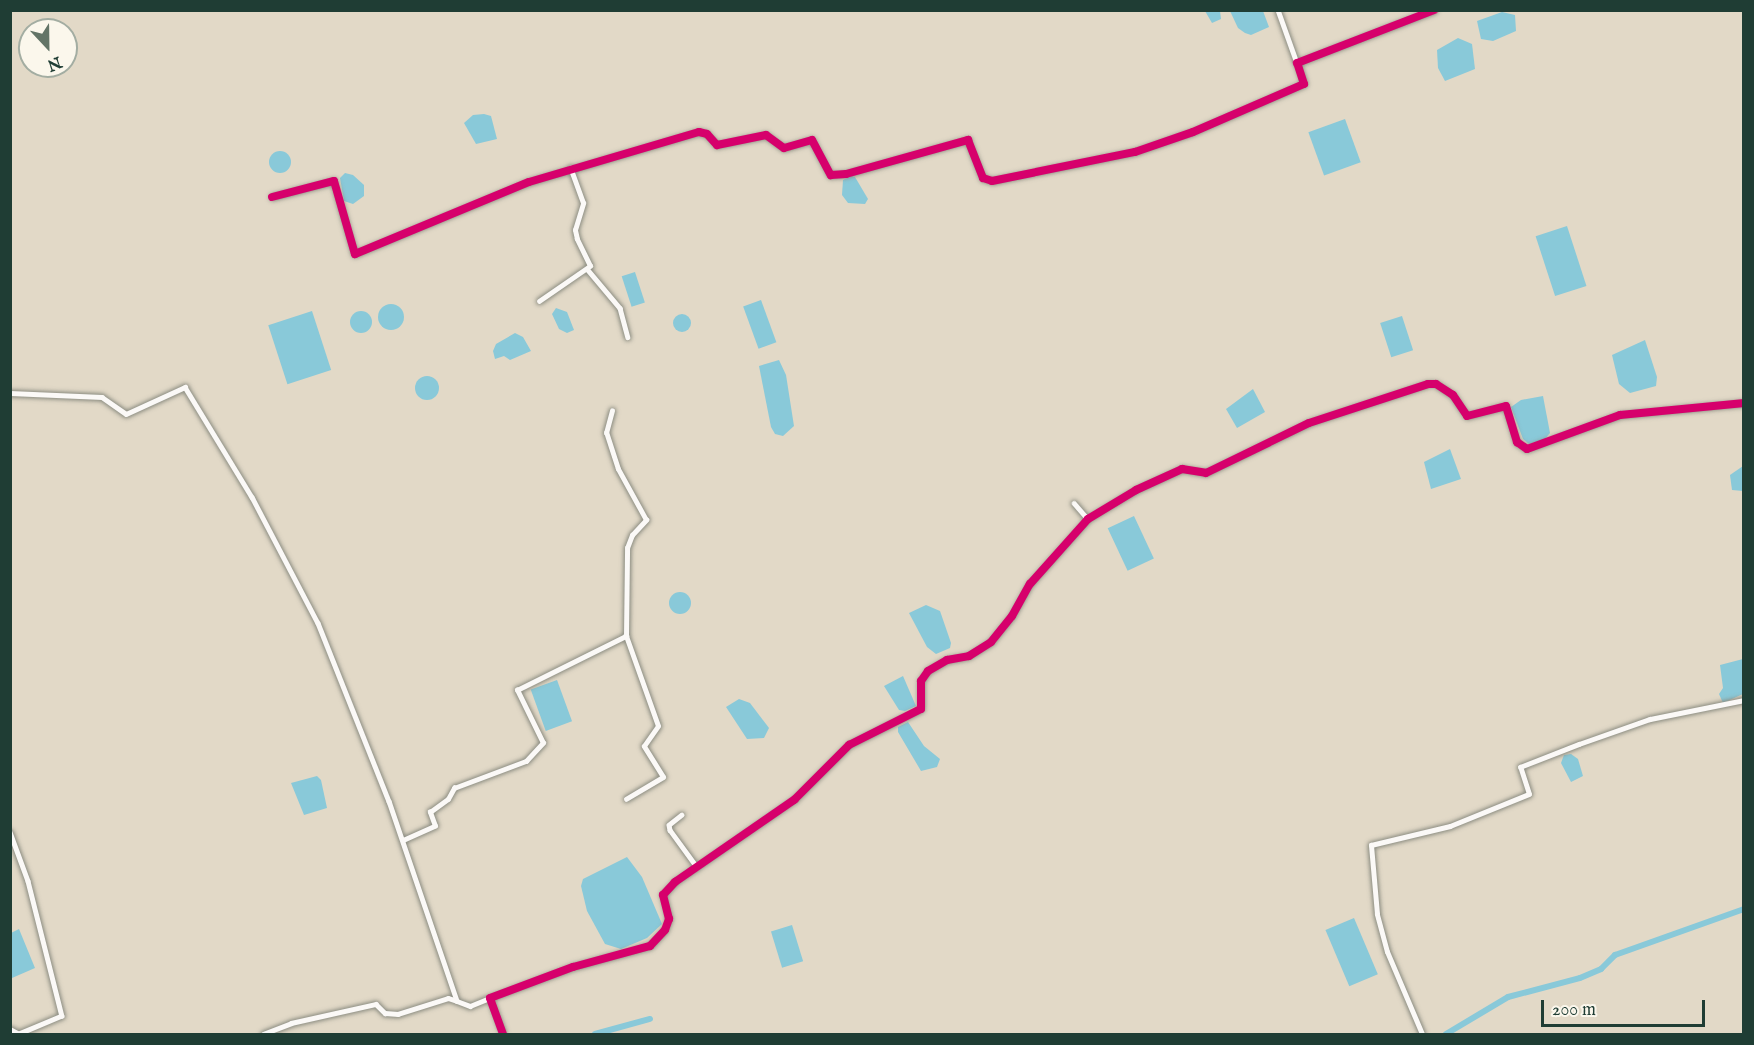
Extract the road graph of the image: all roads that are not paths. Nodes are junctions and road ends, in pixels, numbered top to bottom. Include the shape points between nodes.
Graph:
1 (1278, 10) edge
2 (1434, 10) edge
3 (1297, 63) junction
4 (570, 168) junction
5 (272, 198) dead end
6 (588, 270) junction
7 (539, 301) dead end
8 (628, 337) dead end
9 (10, 393) edge
10 (1743, 402) edge
11 (612, 411) dead end
12 (1074, 503) dead end
13 (1088, 519) junction
14 (626, 636) junction
15 (1743, 700) edge
16 (626, 799) dead end
17 (682, 815) dead end
18 (10, 832) edge
19 (403, 840) junction
20 (697, 867) junction
21 (490, 998) junction
22 (457, 1001) junction
23 (10, 1029) edge
24 (20, 1033) edge
25 (1422, 1034) edge
26 (28, 1035) edge
27 (263, 1035) edge
28 (503, 1035) edge

1 - 3 street
2 - 3 street
3 - 4 street via 1304,84 1192,132 1135,152 993,181 983,178 968,140 831,175 812,140 784,148 766,135 717,145 707,134 699,132
4 - 5 street via 355,254 334,181
4 - 6 street via 583,203 575,230
6 - 7 street
6 - 8 street via 620,308
9 - 19 street via 102,397 126,414 185,387 252,497 318,623
10 - 13 street via 1620,415 1527,449 1517,442 1506,406 1467,416 1453,395 1436,384 1428,384 1309,423 1206,473 1182,469 1136,490
11 - 14 street via 606,433 618,469 646,520 627,548
12 - 13 street
13 - 20 street via 1030,584 991,642 969,656 947,660 928,671 921,681 921,709 849,744 794,800
14 - 16 street via 658,726 644,746 663,777
14 - 19 street via 517,690 543,743 525,761 454,788 448,799 430,812 435,826
15 - 25 street via 1650,719 1579,744 1520,767 1529,794 1450,826 1371,845 1377,914 1387,952
17 - 20 street via 669,825 670,830
18 - 24 street via 28,881 62,1016
19 - 22 street
20 - 21 street via 663,895 669,919 650,945 573,967
21 - 22 street via 470,1006
21 - 28 street
22 - 27 street via 448,998 398,1014 385,1013 376,1004 291,1023
23 - 24 street
24 - 26 street

